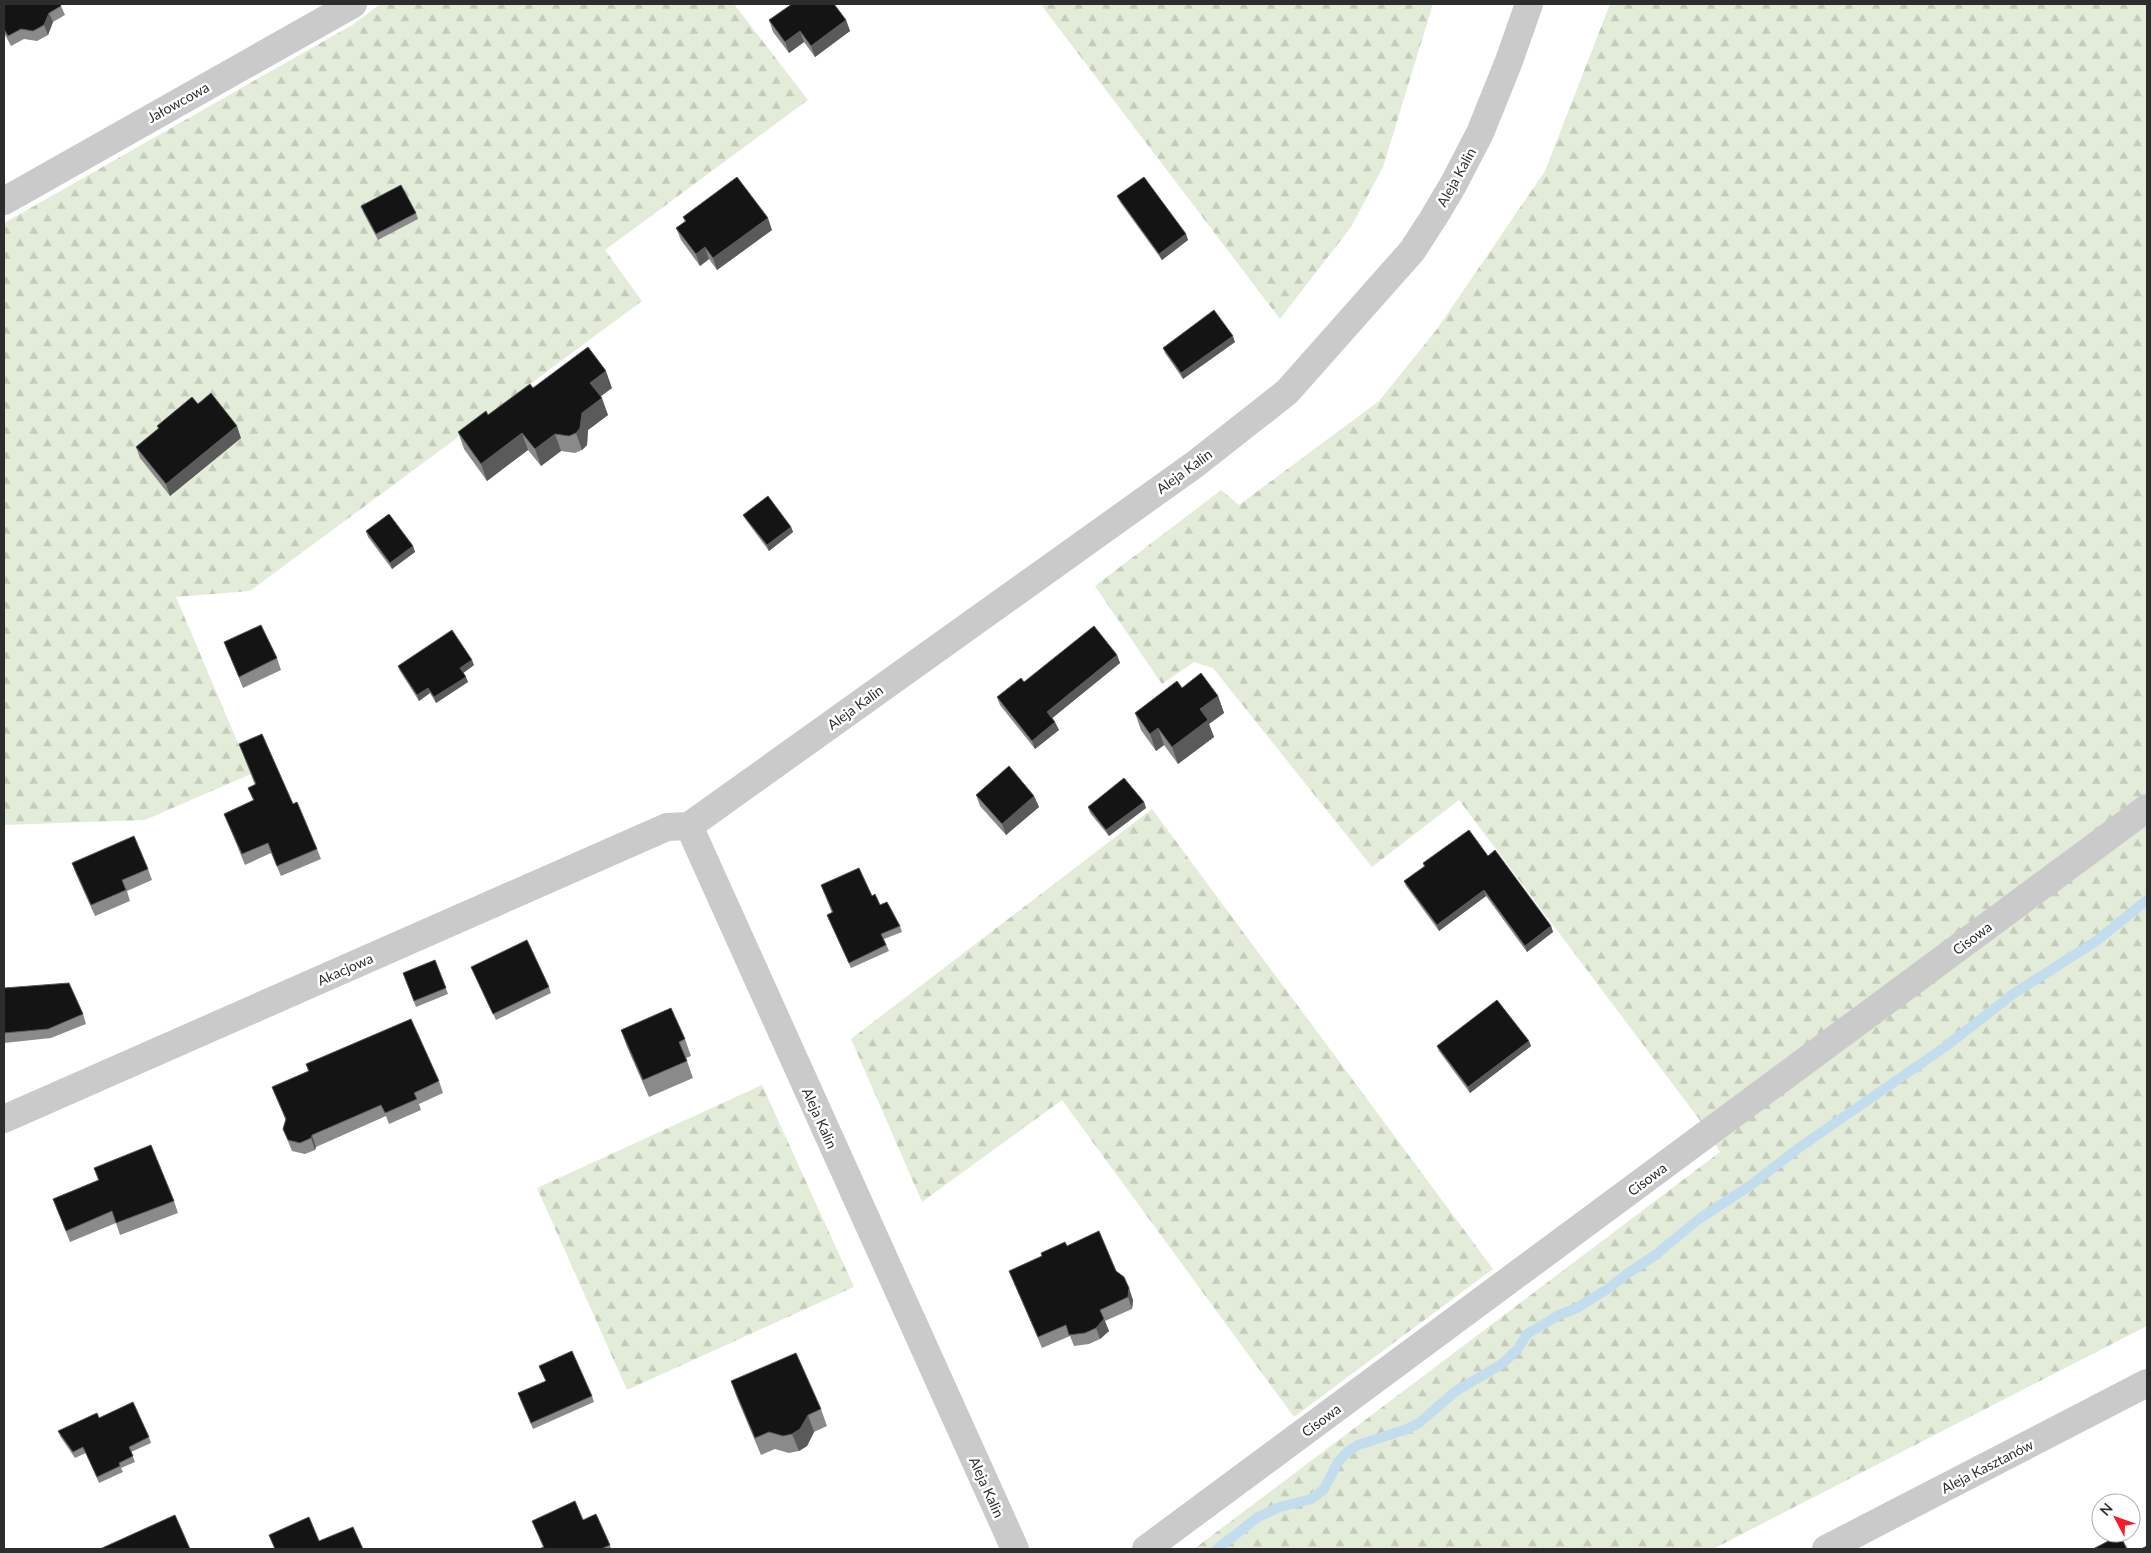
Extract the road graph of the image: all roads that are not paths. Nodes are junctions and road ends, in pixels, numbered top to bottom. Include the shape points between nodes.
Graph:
1 (353, 4) edge
2 (1529, 4) edge
3 (4, 201) edge
4 (2147, 808) edge
5 (688, 826) junction
6 (4, 1119) edge
7 (2147, 1383) edge
8 (1015, 1549) edge
9 (1146, 1549) edge
10 (1826, 1549) edge

1 - 3 street, Jałowcowa
2 - 5 street, Aleja Kalin via 1480,134 1434,217 1412,251 1287,392 1194,465
4 - 9 street, Cisowa
5 - 6 street, Akacjowa via 667,828
5 - 8 street, Aleja Kalin
7 - 10 street, Aleja Kasztanów

